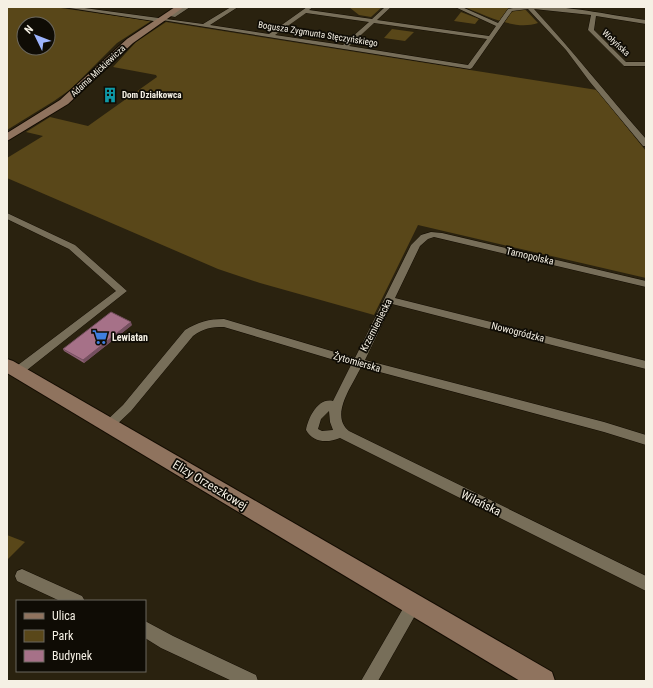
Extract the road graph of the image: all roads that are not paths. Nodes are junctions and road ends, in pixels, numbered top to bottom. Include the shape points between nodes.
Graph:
1 (67, 7) edge
2 (180, 7) edge
3 (186, 7) edge
4 (235, 7) edge
5 (388, 7) edge
6 (458, 7) edge
7 (529, 7) edge
8 (307, 9) edge
9 (594, 15) junction
10 (164, 18) junction
11 (373, 20) junction
12 (646, 22) edge
13 (499, 25) junction
14 (205, 26) junction
15 (270, 36) junction
16 (490, 38) junction
17 (344, 48) junction
18 (646, 64) edge
19 (7, 138) edge
20 (646, 144) edge
21 (7, 216) edge
22 (416, 245) joint
23 (646, 284) edge
24 (389, 300) junction
25 (358, 362) junction
26 (646, 365) edge
27 (12, 368) edge
28 (336, 406) junction
29 (109, 426) junction
30 (340, 432) junction
31 (646, 440) edge
32 (22, 576) dead end
33 (646, 584) edge
34 (75, 600) edge
35 (413, 604) junction
36 (146, 630) edge
37 (250, 681) edge
38 (369, 681) edge
39 (543, 681) edge

1 - 10 street, Bogusza Zygmunta Stęczyńskiego
2 - 10 street, Adama Mickiewicza
3 - 10 street, Adama Mickiewicza via 174,16
4 - 14 street
5 - 11 street
6 - 13 street
7 - 9 street
7 - 13 street via 510,10
7 - 20 street via 568,49
8 - 11 street
8 - 15 street
9 - 12 street
9 - 18 street, Wołyńska via 591,30 624,64
10 - 14 street, Bogusza Zygmunta Stęczyńskiego
10 - 19 street, Adama Mickiewicza via 125,44 86,84 64,102
11 - 16 street
11 - 17 street
13 - 16 street
14 - 15 street, Bogusza Zygmunta Stęczyńskiego
15 - 17 street, Bogusza Zygmunta Stęczyńskiego
16 - 17 street, Bogusza Zygmunta Stęczyńskiego via 470,67
21 - 27 street via 72,247 122,291
22 - 23 street, Tarnopolska via 425,236 437,235
22 - 24 street, Krzemieniecka
24 - 25 street, Krzemieniecka
24 - 26 street, Nowogródzka
25 - 28 street, Krzemieniecka
25 - 29 street, Żytomierska via 224,323 209,323 189,333
25 - 31 street, Żytomierska
27 - 29 street, Elizy Orzeszkowej
28 - 30 street via 334,416
28 - 30 street via 329,405 320,411 312,430 327,437
29 - 35 street, Elizy Orzeszkowej
30 - 33 street, Wileńska
32 - 34 street
35 - 38 street
35 - 39 street, Elizy Orzeszkowej
36 - 37 street

